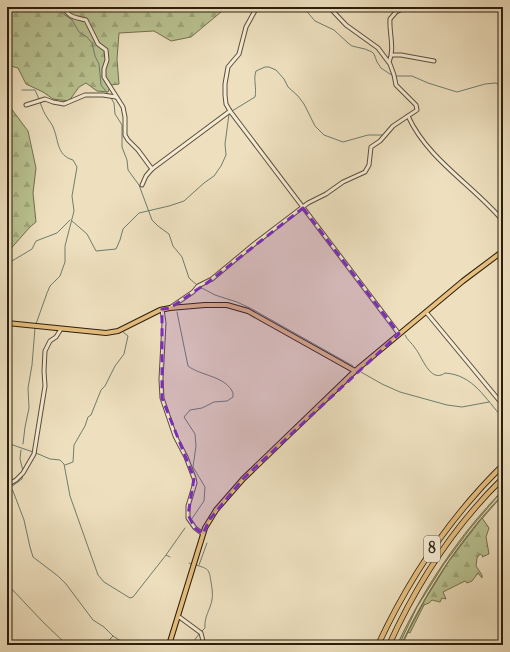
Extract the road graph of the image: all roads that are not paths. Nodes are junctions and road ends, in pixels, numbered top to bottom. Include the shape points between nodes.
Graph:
1 (62, 7) edge
2 (256, 7) edge
3 (329, 7) edge
4 (406, 7) edge
5 (392, 55) junction
6 (434, 61) dead end
7 (389, 62) junction
8 (117, 97) junction
9 (26, 105) dead end
10 (230, 111) junction
11 (408, 116) junction
12 (152, 169) junction
13 (142, 185) dead end
14 (303, 208) junction
15 (503, 220) edge
16 (503, 251) edge
17 (170, 308) junction
18 (162, 310) junction
19 (426, 312) junction
20 (7, 324) edge
21 (60, 329) junction
22 (399, 334) junction
23 (355, 371) junction
24 (503, 405) edge
25 (503, 465) edge
26 (503, 478) edge
27 (7, 485) edge
28 (203, 534) junction
29 (178, 616) junction
30 (169, 645) edge
31 (204, 645) edge
32 (378, 645) edge
33 (389, 645) edge

1 - 8 street via 74,18 86,20 98,44 106,50 104,77
2 - 10 street via 246,27 239,54 228,67 225,95
3 - 7 street via 346,25 374,45
4 - 5 street via 390,19
5 - 6 street
5 - 7 street
7 - 11 street via 396,85 417,107 416,111
8 - 9 street via 103,94 85,95 64,104 45,100
8 - 12 street via 123,107 126,138
10 - 12 street
10 - 14 street
11 - 14 street via 371,147 369,165 365,172 343,182
11 - 15 street via 428,147
12 - 13 street
14 - 17 street via 207,283 198,286
14 - 22 street
16 - 19 main road
17 - 18 main road
17 - 23 main road via 231,305
18 - 21 main road via 114,332
18 - 28 street via 162,398 175,436 194,478 188,518 194,528
19 - 22 main road
19 - 24 street
20 - 21 main road
21 - 27 street via 45,351 45,386 34,454 23,473
22 - 23 main road
23 - 28 main road via 243,480 210,518
25 - 32 highway, 8 via 456,516 429,552 399,602
26 - 33 highway, 8 via 463,522 433,563 407,606
28 - 29 main road
29 - 30 main road
29 - 31 street via 200,633

